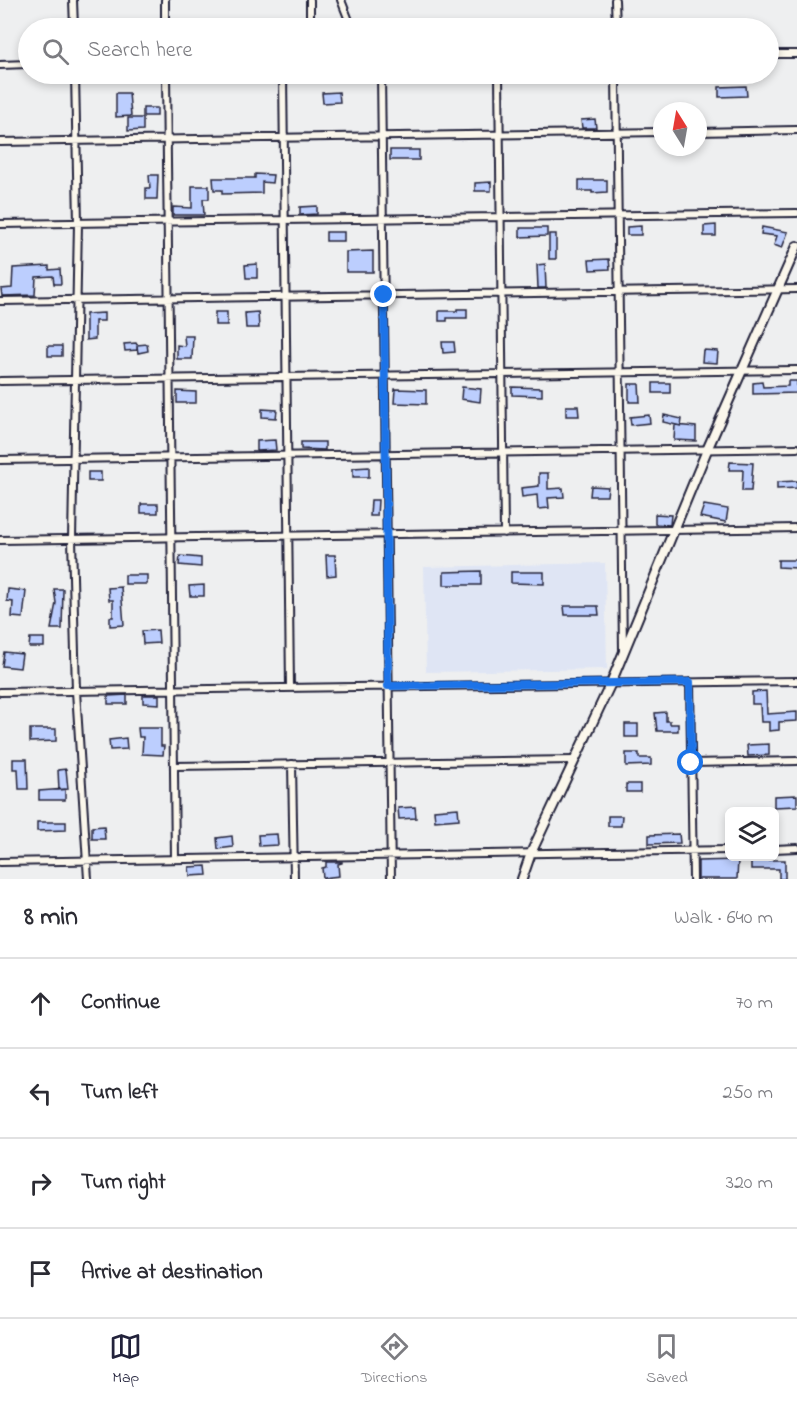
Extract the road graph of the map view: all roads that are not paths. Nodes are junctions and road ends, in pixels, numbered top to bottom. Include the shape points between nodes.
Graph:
1 (73, 0) edge
2 (165, 0) edge
3 (310, 0) edge
4 (341, 0) edge
5 (615, 0) edge
6 (74, 18) edge
7 (165, 18) edge
8 (310, 18) edge
9 (348, 18) edge
10 (615, 18) edge
11 (779, 54) edge
12 (797, 54) edge
13 (18, 64) edge
14 (0, 65) edge
15 (75, 84) edge
16 (166, 84) edge
17 (283, 84) edge
18 (381, 84) edge
19 (499, 84) edge
20 (616, 84) edge
21 (797, 130) edge
22 (653, 132) edge
23 (707, 132) edge
24 (617, 133) junction
25 (500, 135) junction
26 (382, 136) junction
27 (284, 138) junction
28 (167, 139) junction
29 (76, 141) junction
30 (0, 142) edge
31 (797, 213) edge
32 (618, 216) junction
33 (501, 217) junction
34 (383, 219) junction
35 (285, 220) junction
36 (168, 222) junction
37 (78, 223) junction
38 (0, 224) edge
39 (797, 246) edge
40 (778, 290) junction
41 (797, 290) edge
42 (619, 292) junction
43 (502, 294) junction
44 (384, 295) junction
45 (286, 297) junction
46 (169, 298) junction
47 (77, 300) junction
48 (0, 301) edge
49 (797, 370) edge
50 (742, 371) junction
51 (620, 373) junction
52 (502, 374) junction
53 (385, 376) junction
54 (287, 377) junction
55 (170, 379) junction
56 (75, 380) junction
57 (0, 381) edge
58 (797, 448) edge
59 (707, 450) junction
60 (620, 451) junction
61 (503, 453) junction
62 (386, 454) junction
63 (288, 456) junction
64 (170, 457) junction
65 (73, 459) junction
66 (0, 460) edge
67 (797, 528) edge
68 (674, 530) junction
69 (621, 531) junction
70 (504, 532) junction
71 (387, 534) junction
72 (289, 536) junction
73 (171, 537) junction
74 (72, 539) junction
75 (0, 540) edge
76 (623, 655) junction
77 (797, 681) edge
78 (690, 682) junction
79 (611, 683) junction
80 (388, 686) junction
81 (290, 688) junction
82 (173, 690) junction
83 (76, 691) junction
84 (0, 692) edge
85 (575, 760) junction
86 (797, 761) edge
87 (389, 763) junction
88 (691, 763) junction
89 (292, 764) junction
90 (174, 766) junction
91 (797, 848) edge
92 (779, 849) edge
93 (692, 850) junction
94 (725, 850) edge
95 (531, 853) junction
96 (390, 855) junction
97 (293, 857) junction
98 (175, 859) junction
99 (87, 861) junction
100 (0, 862) edge
101 (88, 879) edge
102 (294, 879) edge
103 (391, 879) edge
104 (522, 879) edge
105 (693, 879) edge

1 - 6 street
2 - 7 street
3 - 8 street
4 - 9 street
5 - 10 street
11 - 12 street
13 - 14 street
15 - 29 street
16 - 28 street
17 - 27 street
18 - 26 street
19 - 25 street
20 - 24 street
21 - 23 street
22 - 24 street
24 - 25 street
24 - 32 street
25 - 26 street
25 - 33 street
26 - 27 street
26 - 34 street
27 - 28 street
27 - 35 street
28 - 29 street
28 - 36 street
29 - 30 street
29 - 37 street
31 - 32 street
32 - 33 street
32 - 42 street
33 - 34 street
33 - 43 street
34 - 35 street
34 - 44 street
35 - 36 street
35 - 45 street
36 - 37 street
36 - 46 street
37 - 38 street
37 - 47 street
39 - 40 street
40 - 41 street
40 - 42 street
40 - 50 street
42 - 43 street
42 - 51 street
43 - 44 street
43 - 52 street
44 - 45 street
44 - 53 street
45 - 46 street
45 - 54 street
46 - 47 street
46 - 55 street
47 - 48 street
47 - 56 street
49 - 50 street
50 - 51 street
50 - 59 street
51 - 52 street
51 - 60 street
52 - 53 street
52 - 61 street
53 - 54 street
53 - 62 street
54 - 55 street
54 - 63 street
55 - 56 street
55 - 64 street
56 - 57 street
56 - 65 street
58 - 59 street
59 - 60 street
59 - 68 street
60 - 61 street
60 - 69 street
61 - 62 street
61 - 70 street
62 - 63 street
62 - 71 street
63 - 64 street
63 - 72 street
64 - 65 street
64 - 73 street
65 - 66 street
65 - 74 street
67 - 68 street
68 - 69 street
68 - 76 street
69 - 70 street
69 - 76 street
70 - 71 street
71 - 72 street
71 - 80 street
72 - 73 street
72 - 81 street
73 - 74 street
73 - 82 street
74 - 75 street
74 - 83 street
76 - 79 street
77 - 78 street
78 - 79 street
78 - 88 street
79 - 80 street
79 - 85 street
80 - 81 street
80 - 87 street
81 - 82 street
82 - 83 street
82 - 90 street
83 - 84 street
83 - 99 street
85 - 87 street
85 - 95 street
86 - 88 street
87 - 89 street
87 - 96 street
88 - 93 street
89 - 90 street
89 - 97 street
90 - 98 street
91 - 92 street
93 - 94 street
93 - 95 street
93 - 105 street
95 - 96 street
95 - 104 street
96 - 97 street
96 - 103 street
97 - 98 street
97 - 102 street
98 - 99 street
99 - 100 street
99 - 101 street

